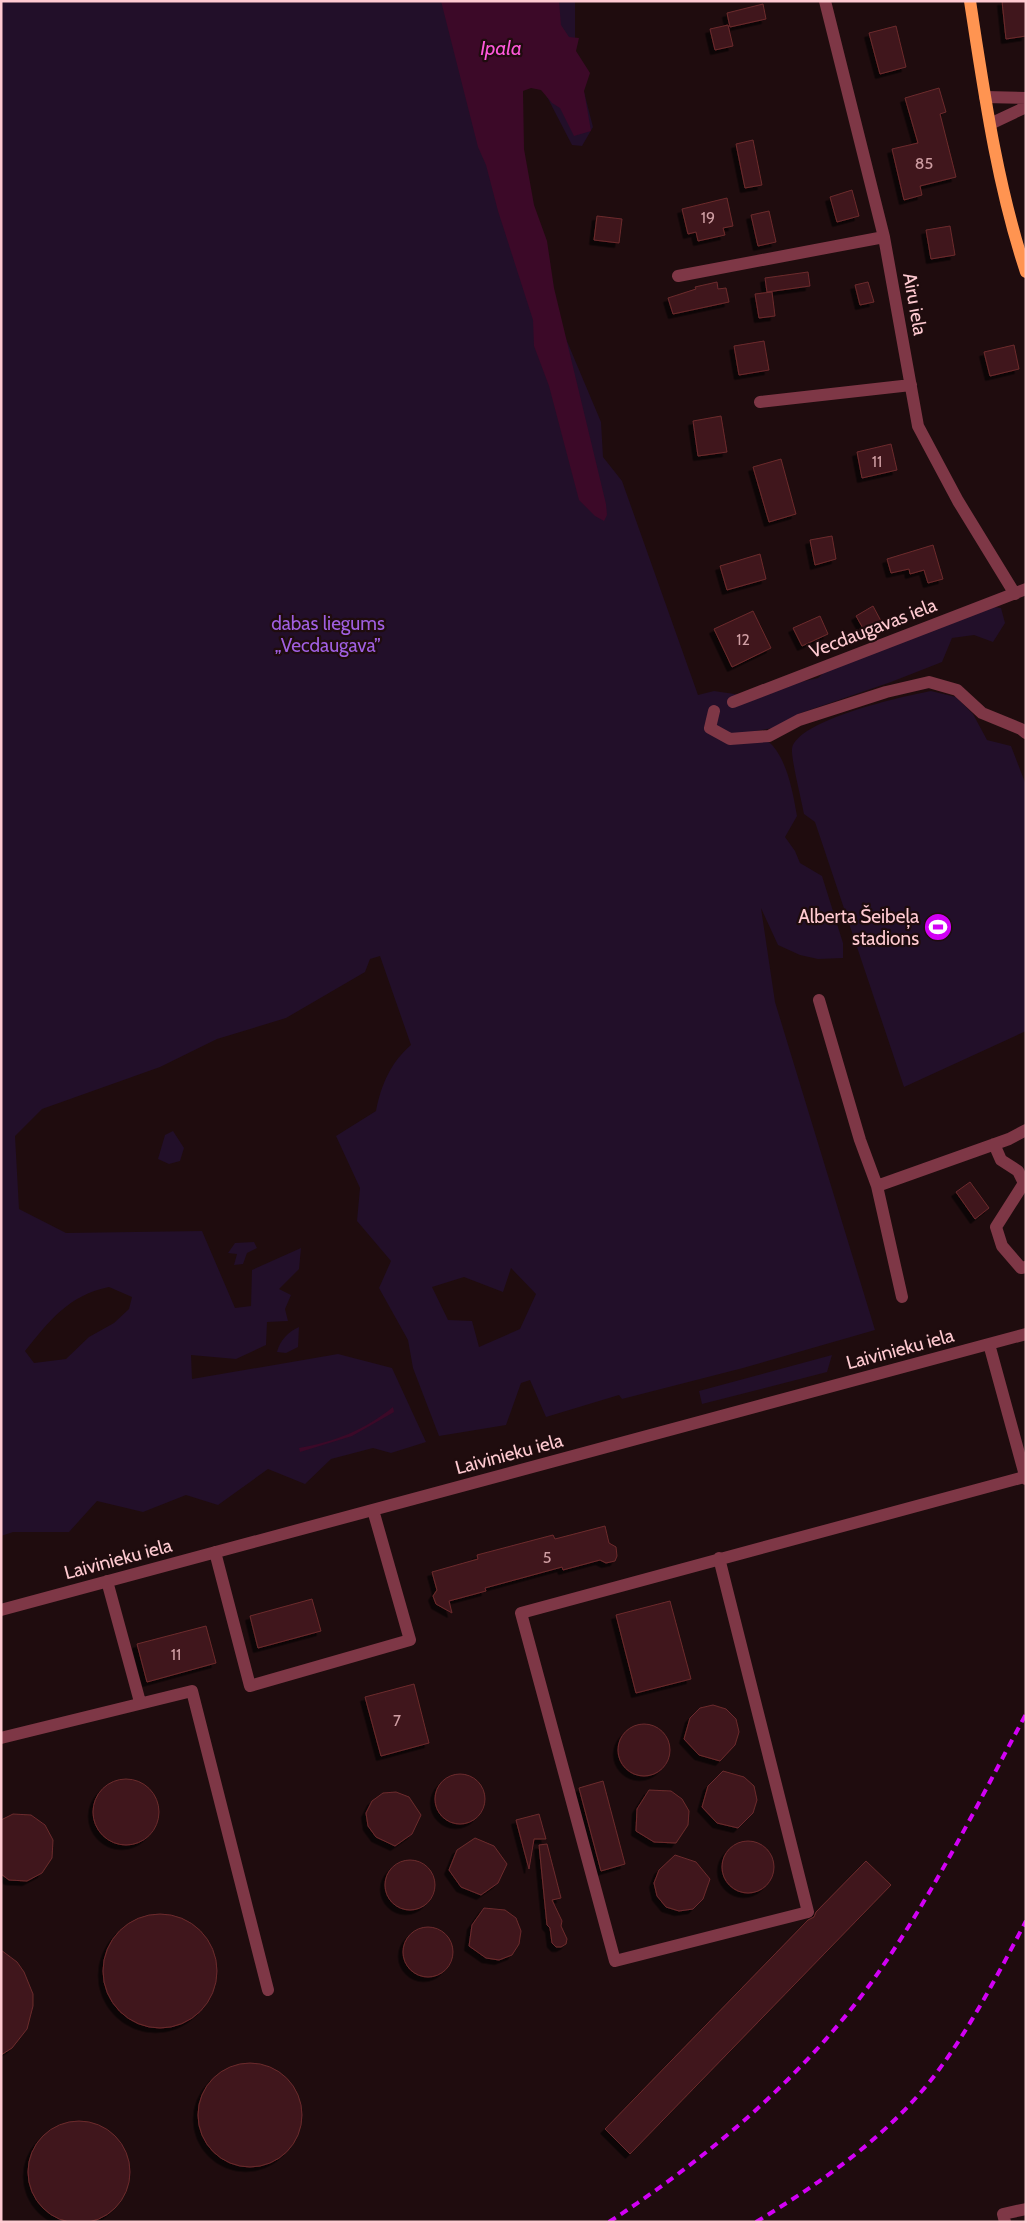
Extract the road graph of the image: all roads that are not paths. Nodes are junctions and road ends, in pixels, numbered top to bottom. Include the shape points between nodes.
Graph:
1 (825, 1) edge
2 (970, 1) edge
3 (985, 97) junction
4 (1026, 98) edge
5 (1026, 107) edge
6 (990, 124) junction
7 (884, 237) junction
8 (1026, 272) edge
9 (678, 276) dead end
10 (911, 385) junction
11 (760, 402) dead end
12 (1020, 591) edge
13 (732, 702) dead end
14 (714, 711) dead end
15 (1026, 733) edge
16 (819, 1000) dead end
17 (1026, 1130) edge
18 (994, 1144) junction
19 (877, 1186) junction
20 (1026, 1267) edge
21 (902, 1297) dead end
22 (1026, 1334) edge
23 (989, 1344) junction
24 (1025, 1478) edge
25 (373, 1510) junction
26 (215, 1552) junction
27 (719, 1558) junction
28 (107, 1581) junction
29 (1, 1610) edge
30 (140, 1702) junction
31 (1, 1738) edge
32 (268, 1990) dead end
33 (1026, 2209) edge
34 (1005, 2222) edge

1 - 7 street, Airu iela
2 - 3 main road
3 - 4 street
3 - 6 main road
5 - 6 street
6 - 8 main road via 1012,231
7 - 9 street
7 - 10 street, Airu iela
10 - 11 street
10 - 12 street, Airu iela via 918,426 958,500
12 - 13 street, Vecdaugavas iela
14 - 15 street via 710,728 730,739 769,736 799,720 928,682 957,690 982,713
16 - 19 street via 860,1140
17 - 18 street
18 - 19 street
18 - 20 street via 1001,1160 1018,1171 1024,1183 996,1227 1002,1246 1021,1268
19 - 21 street
22 - 23 street, Laivinieku iela
23 - 24 street
23 - 25 street, Laivinieku iela
24 - 27 street
25 - 26 street, Laivinieku iela
25 - 26 street via 410,1640 250,1686
26 - 28 street, Laivinieku iela
27 - 27 street via 521,1613 615,1961 808,1912
28 - 29 street, Laivinieku iela
28 - 30 street
30 - 31 street
30 - 32 street via 192,1691
33 - 34 street via 1003,2214

